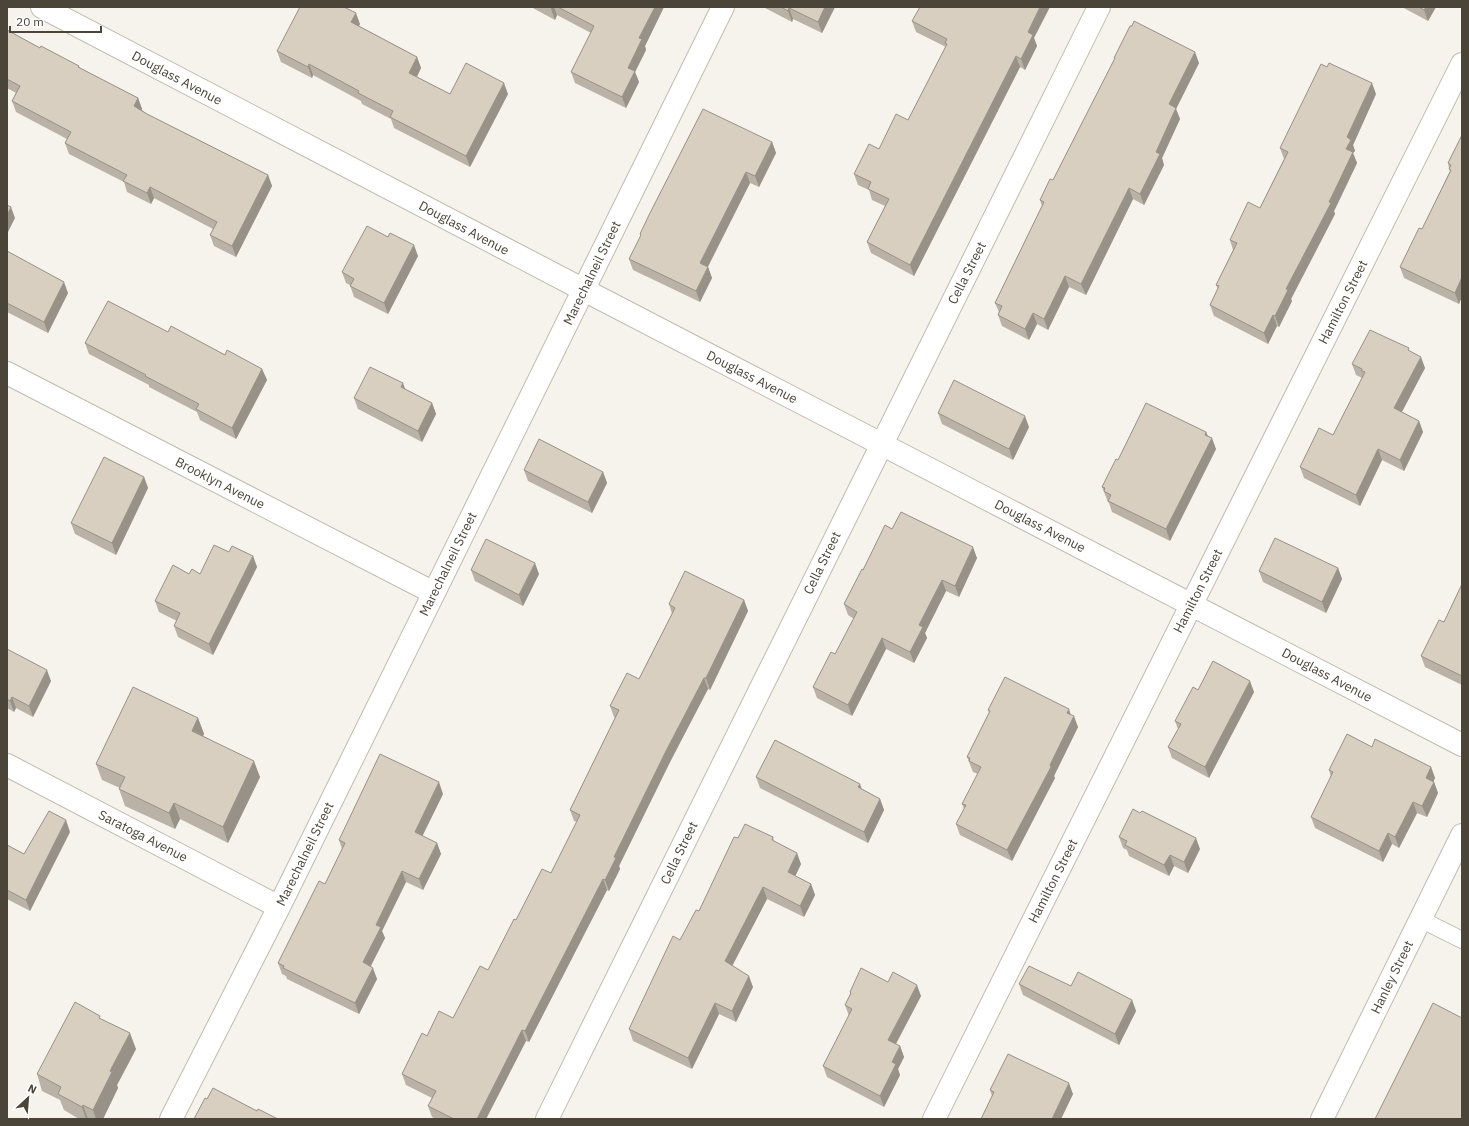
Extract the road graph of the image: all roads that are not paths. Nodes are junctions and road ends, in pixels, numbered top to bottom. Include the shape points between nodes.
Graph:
1 (42, 7) edge
2 (723, 7) edge
3 (1099, 7) edge
4 (1462, 64) edge
5 (584, 290) junction
6 (7, 374) edge
7 (881, 444) junction
8 (434, 593) junction
9 (1192, 604) junction
10 (1462, 745) edge
11 (7, 765) edge
12 (1462, 835) edge
13 (279, 907) junction
14 (1420, 919) junction
15 (1462, 940) edge
16 (171, 1119) edge
17 (547, 1119) edge
18 (934, 1119) edge
19 (1322, 1119) edge

1 - 5 street, Douglass Avenue
2 - 5 street, Marechalneil Street
3 - 7 street, Cella Street
4 - 9 street, Hamilton Street
5 - 7 street, Douglass Avenue
5 - 8 street, Marechalneil Street
6 - 8 street, Brooklyn Avenue
7 - 9 street, Douglass Avenue
7 - 17 street, Cella Street
8 - 13 street, Marechalneil Street
9 - 10 street, Douglass Avenue
9 - 18 street, Hamilton Street
11 - 13 street, Saratoga Avenue
12 - 14 street, Hanley Street
13 - 16 street, Marechalneil Street
14 - 15 lane
14 - 19 street, Hanley Street

